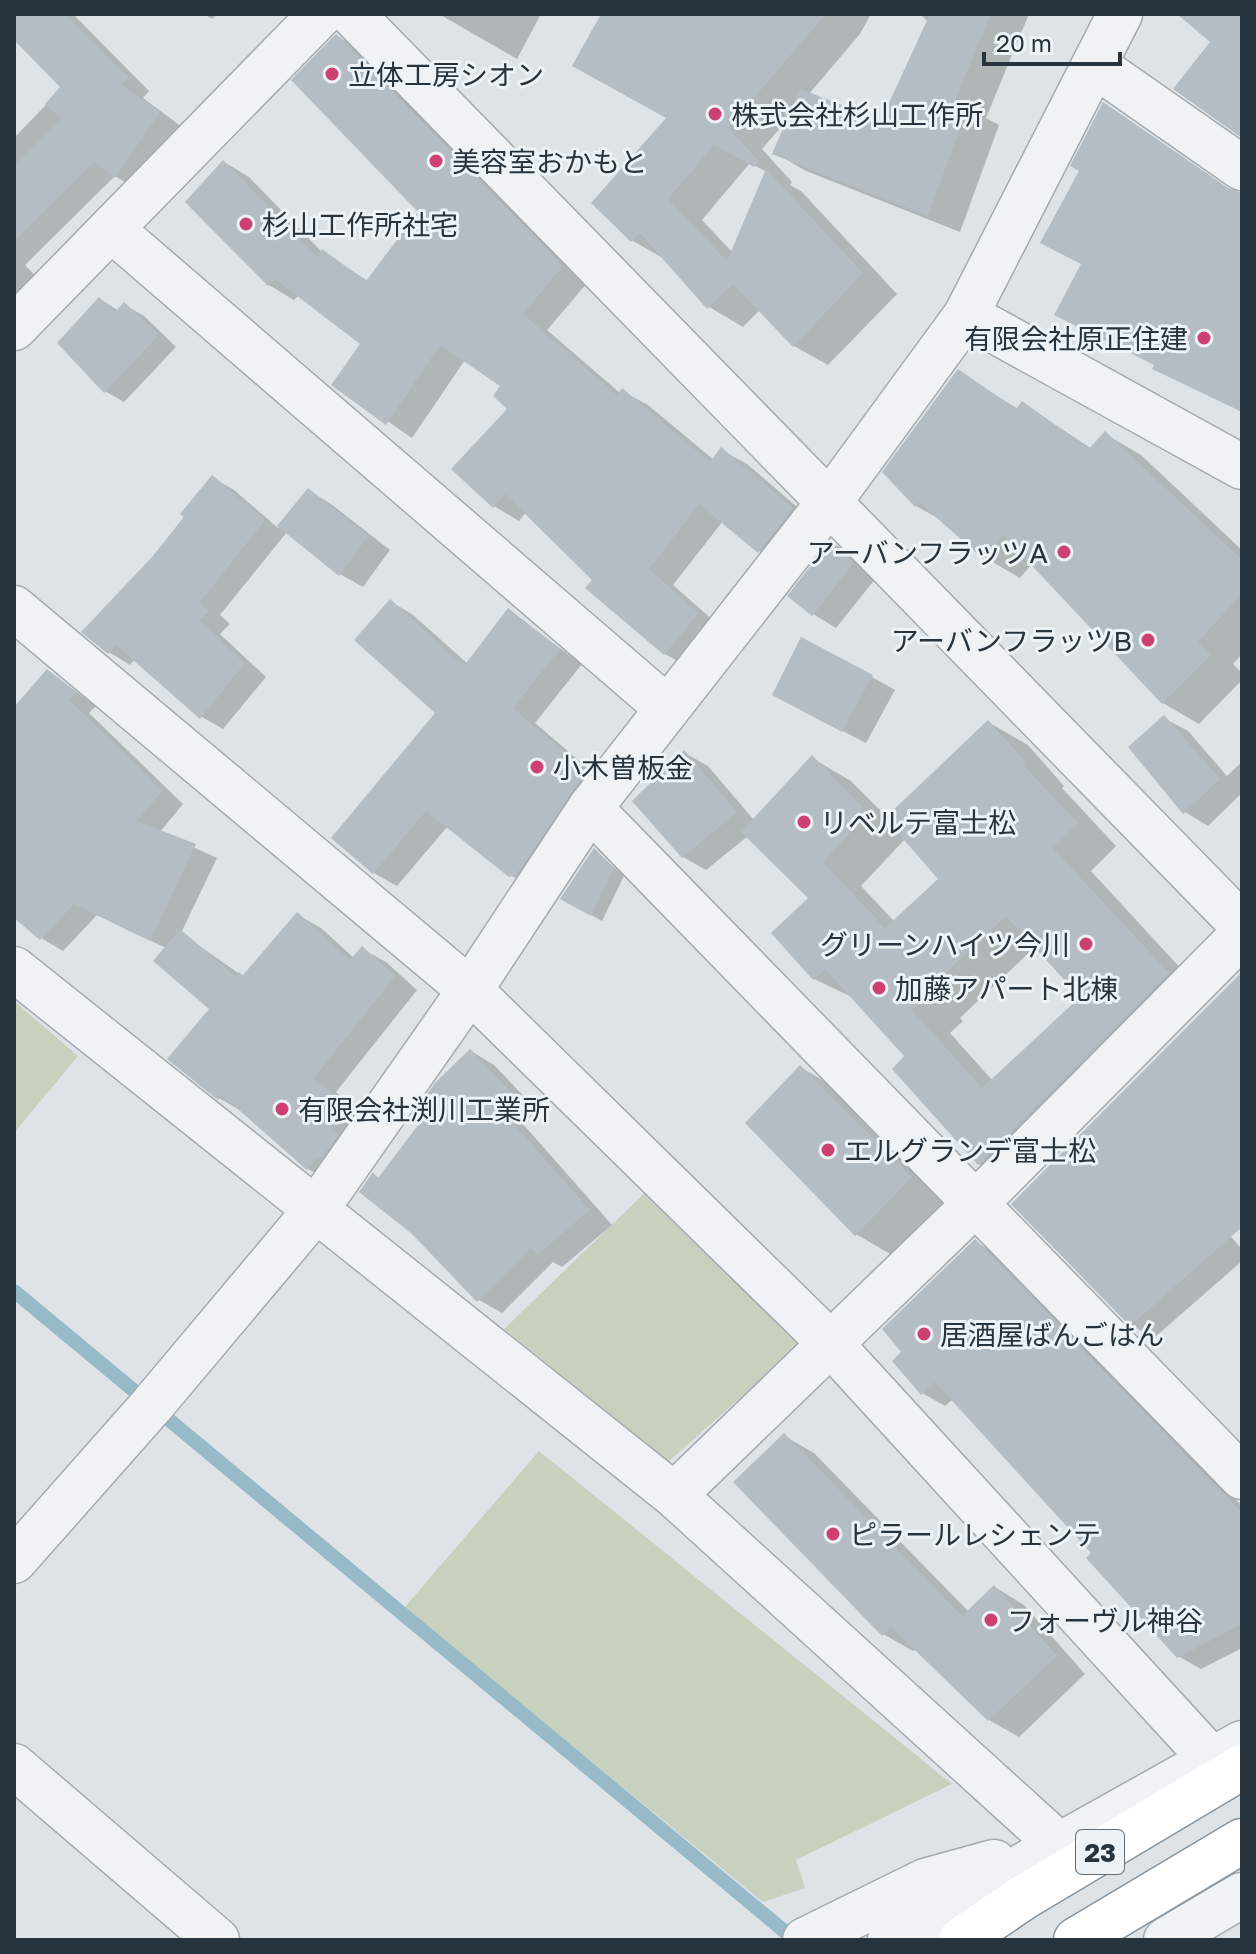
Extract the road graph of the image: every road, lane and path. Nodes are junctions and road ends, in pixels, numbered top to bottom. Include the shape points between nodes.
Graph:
1 (321, 14) edge
2 (352, 14) edge
3 (1120, 14) edge
4 (1096, 66) junction
5 (1242, 168) edge
6 (111, 229) junction
7 (966, 315) junction
8 (14, 328) edge
9 (1242, 467) edge
10 (830, 501) junction
11 (14, 608) edge
12 (666, 707) junction
13 (590, 808) junction
14 (1242, 925) edge
15 (1242, 935) edge
16 (14, 969) edge
17 (470, 990) junction
18 (975, 1204) junction
19 (315, 1211) junction
20 (829, 1342) junction
21 (1242, 1477) edge
22 (674, 1495) junction
23 (14, 1561) edge
24 (1232, 1757) edge
25 (14, 1766) edge
26 (1242, 1841) edge
27 (1058, 1844) junction
28 (1242, 1895) edge
29 (1172, 1938) edge
30 (217, 1940) edge
31 (805, 1940) edge
32 (890, 1940) edge
33 (961, 1940) edge
34 (1076, 1940) edge

1 - 6 street
2 - 10 street
3 - 4 street
4 - 5 street
4 - 7 street
6 - 8 street
6 - 12 street
7 - 9 street
7 - 10 street
10 - 12 street
10 - 14 street
11 - 17 street
12 - 13 street
13 - 17 street
13 - 18 street
15 - 18 street
16 - 19 street
17 - 19 street
17 - 20 street
18 - 20 street
18 - 21 street
19 - 22 street
19 - 23 street
20 - 22 street
20 - 24 street
22 - 27 street
24 - 27 street
24 - 33 highway, 23
25 - 30 street
26 - 34 highway, 23
27 - 31 street via 925,1881
27 - 32 street
28 - 29 street

